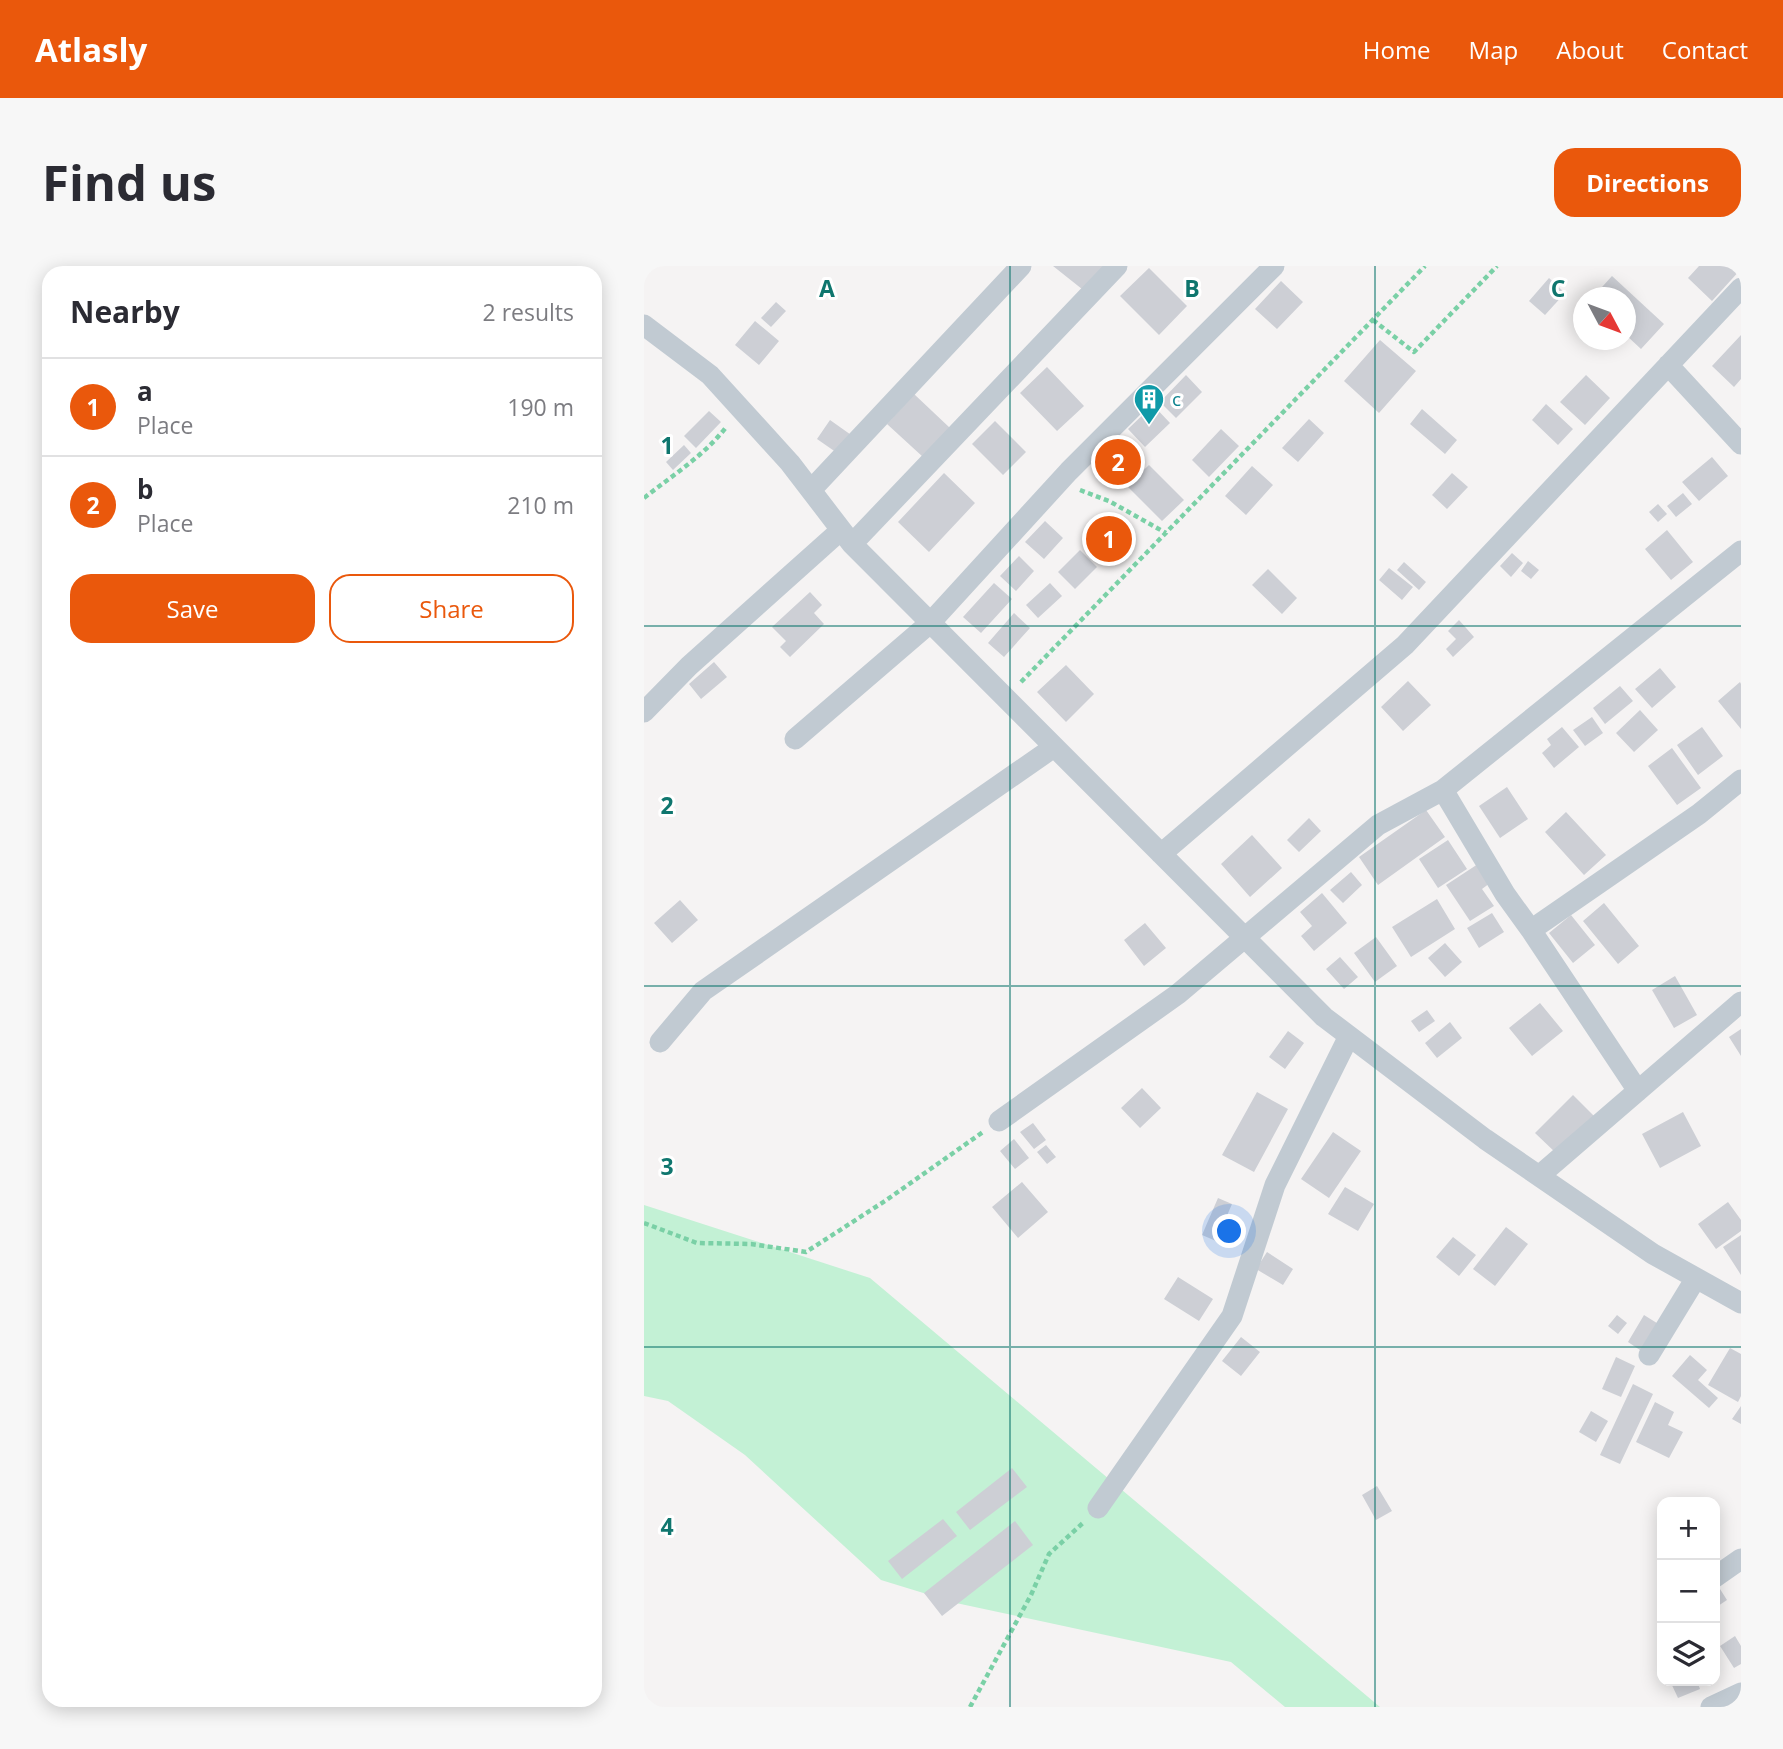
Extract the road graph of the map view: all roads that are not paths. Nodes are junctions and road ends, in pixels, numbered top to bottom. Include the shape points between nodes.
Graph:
1 (1021, 266) edge
2 (1117, 266) edge
3 (1274, 266) edge
4 (1741, 288) edge
5 (644, 325) edge
6 (1668, 365) junction
7 (1741, 444) edge
8 (811, 490) junction
9 (846, 537) junction
10 (1741, 551) edge
11 (930, 623) junction
12 (644, 712) edge
13 (795, 739) dead end
14 (1054, 747) junction
15 (1741, 780) edge
16 (1443, 790) junction
17 (1161, 854) junction
18 (1531, 930) junction
19 (1244, 937) junction
20 (1741, 1002) edge
21 (1349, 1036) junction
22 (660, 1042) dead end
23 (1638, 1091) junction
24 (999, 1121) road end
25 (1539, 1176) junction
26 (1696, 1278) junction
27 (1741, 1303) edge
28 (1649, 1355) dead end
29 (1098, 1508) road end
30 (1741, 1559) edge
31 (1720, 1574) edge
32 (1741, 1693) edge
33 (1711, 1707) edge

1 - 8 street
2 - 9 street
3 - 11 street via 1060,482
4 - 6 street
5 - 8 street via 710,375
6 - 7 street
6 - 17 street via 1405,645
8 - 9 street
9 - 11 street
9 - 12 street via 689,666
10 - 16 street
11 - 13 street
11 - 14 street
14 - 17 street
14 - 22 street via 703,991
15 - 18 street
16 - 18 street
16 - 19 street via 1378,825
17 - 19 street
18 - 23 street
19 - 21 street
19 - 24 street via 1178,994
20 - 23 street
21 - 25 street
21 - 29 street via 1275,1185 1231,1316
23 - 25 street
25 - 26 street
26 - 27 street
26 - 28 street
30 - 31 street
32 - 33 street

